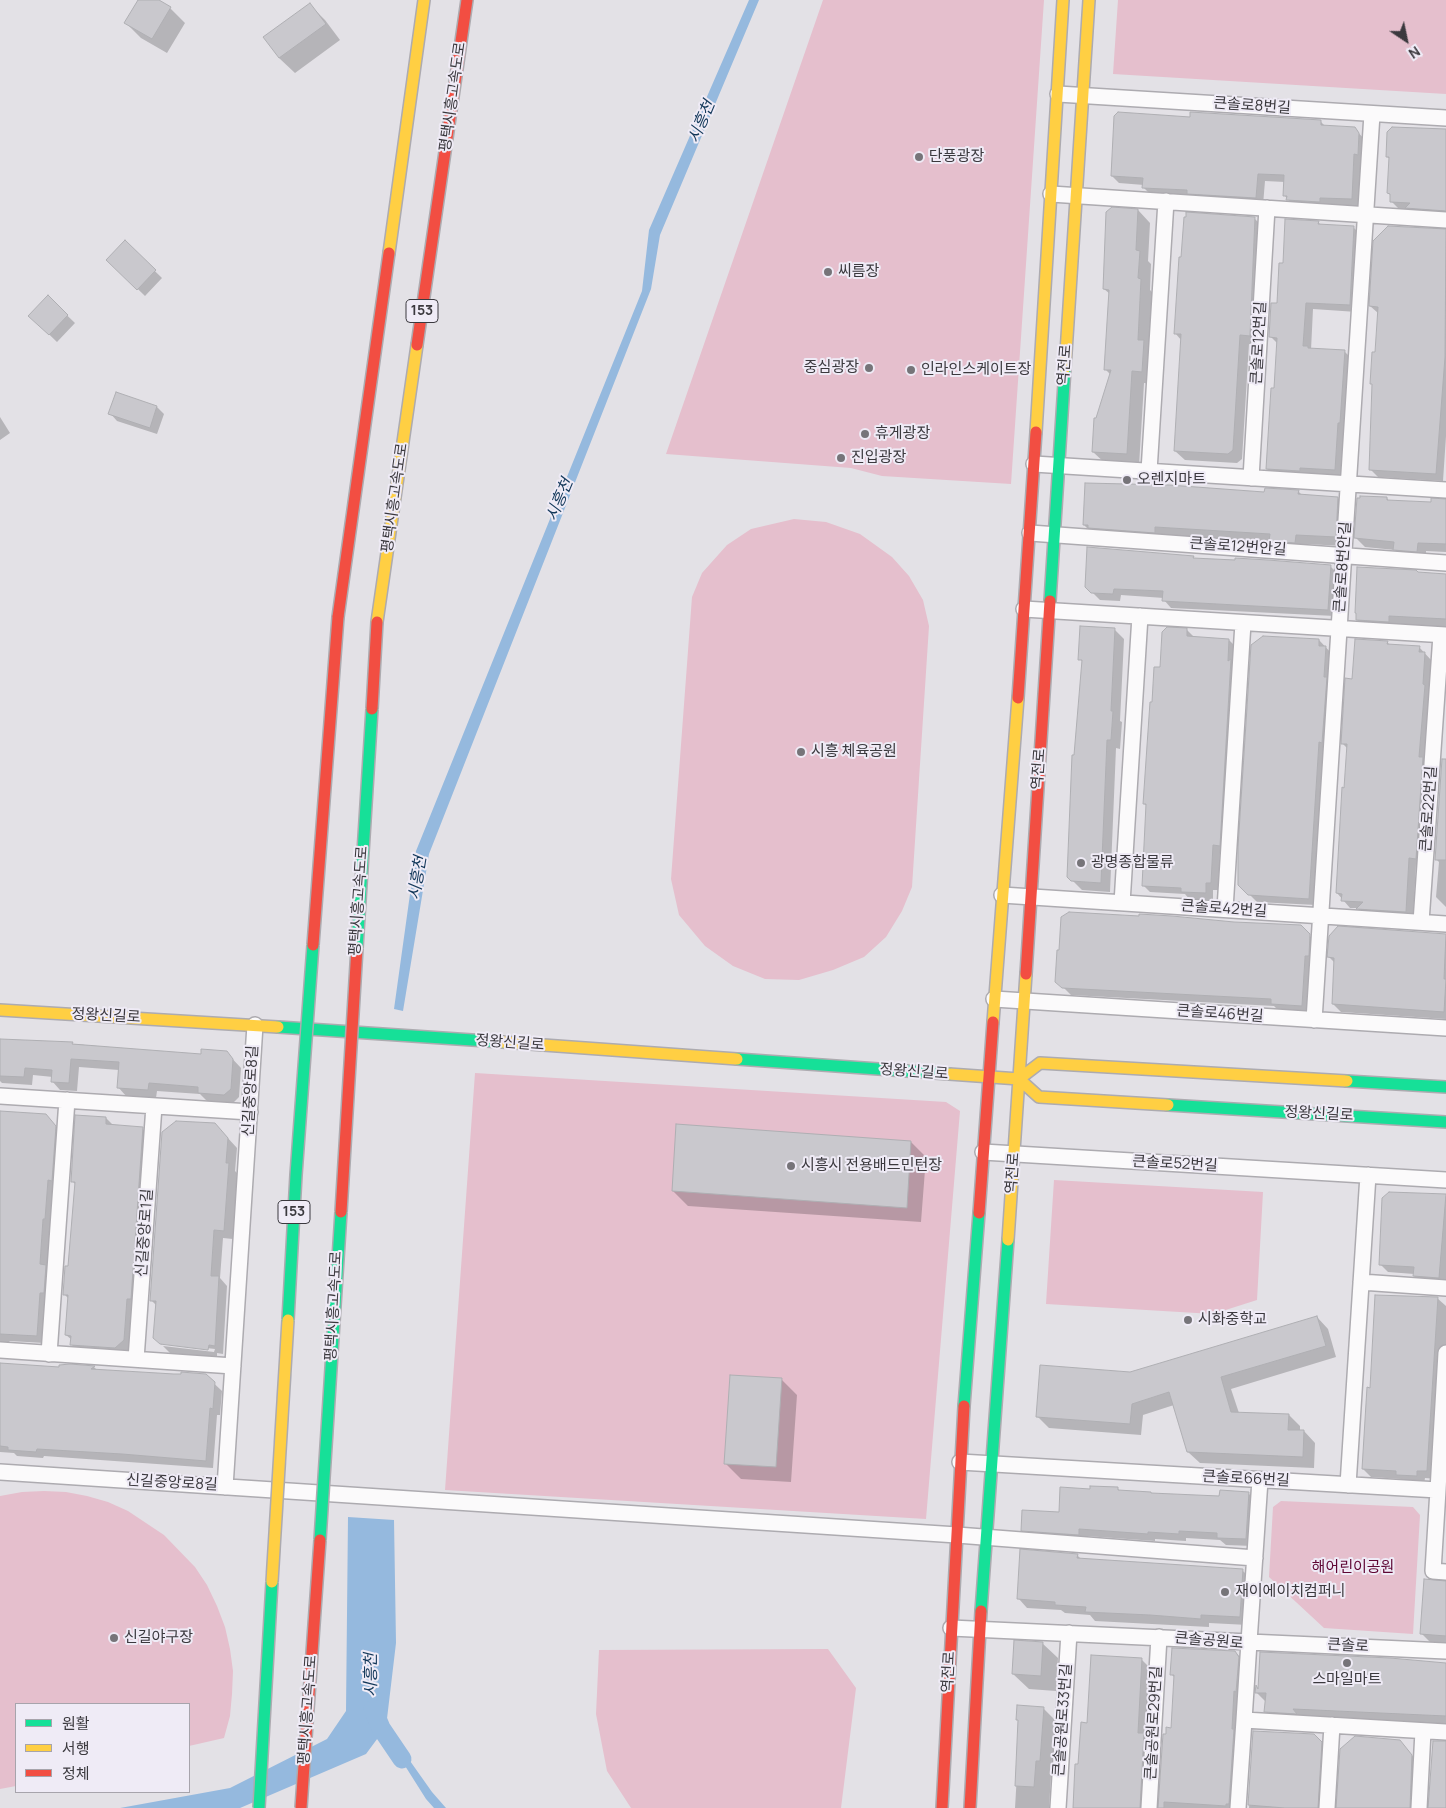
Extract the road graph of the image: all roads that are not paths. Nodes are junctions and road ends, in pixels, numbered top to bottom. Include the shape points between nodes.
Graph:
1 (424, 0) edge
2 (467, 0) edge
3 (1064, 0) edge
4 (1089, 0) edge
5 (1058, 94) junction
6 (1083, 96) junction
7 (1372, 114) junction
8 (1446, 118) edge
9 (1051, 194) junction
10 (1076, 196) junction
11 (1166, 201) junction
12 (1267, 208) junction
13 (1366, 215) junction
14 (1446, 220) edge
15 (1034, 464) junction
16 (1058, 465) junction
17 (1149, 471) junction
18 (1251, 478) junction
19 (1348, 484) junction
20 (1446, 490) edge
21 (1030, 533) junction
22 (1054, 534) junction
23 (1344, 555) junction
24 (1446, 562) edge
25 (1024, 609) junction
26 (1049, 611) junction
27 (1140, 616) junction
28 (1243, 623) junction
29 (1339, 628) junction
30 (1443, 635) edge
31 (1440, 742) edge
32 (1002, 895) junction
33 (1031, 897) junction
34 (1122, 903) junction
35 (1225, 910) junction
36 (1321, 916) junction
37 (1421, 922) junction
38 (1446, 924) edge
39 (994, 999) junction
40 (1024, 1001) junction
41 (0, 1010) edge
42 (1314, 1020) junction
43 (255, 1025) junction
44 (1446, 1028) edge
45 (988, 1077) junction
46 (1019, 1079) junction
47 (1446, 1087) edge
48 (0, 1096) edge
49 (67, 1100) junction
50 (154, 1106) junction
51 (250, 1112) junction
52 (1446, 1122) edge
53 (983, 1152) junction
54 (1014, 1154) junction
55 (1368, 1175) junction
56 (1446, 1180) edge
57 (1361, 1282) junction
58 (1446, 1288) edge
59 (0, 1350) edge
60 (1446, 1353) edge
61 (49, 1354) junction
62 (136, 1360) junction
63 (234, 1366) junction
64 (960, 1462) junction
65 (992, 1464) junction
66 (0, 1472) edge
67 (1260, 1480) junction
68 (1348, 1485) junction
69 (225, 1487) junction
70 (1438, 1490) junction
71 (957, 1535) junction
72 (986, 1538) junction
73 (1255, 1558) junction
74 (1446, 1572) edge
75 (951, 1628) junction
76 (980, 1629) junction
77 (1068, 1633) junction
78 (1159, 1637) junction
79 (1249, 1642) junction
80 (1446, 1651) edge
81 (1244, 1720) junction
82 (1332, 1725) junction
83 (1423, 1731) junction
84 (1446, 1732) edge
85 (258, 1808) edge
86 (301, 1808) edge
87 (942, 1808) edge
88 (970, 1808) edge
89 (1058, 1808) edge
90 (1149, 1808) edge
91 (1238, 1808) edge
92 (1327, 1808) edge
93 (1419, 1808) edge

1 - 85 main road, 153, bridge via 338,617 296,1175
2 - 86 main road, 평택시흥고속도로 / 153, bridge via 377,622 326,1460
3 - 5 main road, 역전로
4 - 6 main road, 역전로
5 - 6 street, 큰솔로8번길
5 - 9 main road, 역전로
6 - 7 street, 큰솔로8번길
6 - 10 main road, 역전로
7 - 8 street, 큰솔로8번길
7 - 13 street, 큰솔로8번안길
9 - 10 street
9 - 15 main road, 역전로
10 - 11 street
10 - 16 main road, 역전로
11 - 12 street
11 - 17 street
12 - 13 street
12 - 18 street, 큰솔로12번길
13 - 14 street
13 - 19 street, 큰솔로8번안길
15 - 16 street
15 - 21 main road, 역전로
16 - 17 street
16 - 22 main road, 역전로
17 - 18 street
18 - 19 street
19 - 20 street
19 - 23 street, 큰솔로8번안길
21 - 22 street, 큰솔로12번안길
21 - 25 main road, 역전로
22 - 23 street, 큰솔로12번안길
22 - 26 main road, 역전로
23 - 24 street, 큰솔로12번안길
23 - 29 street, 큰솔로8번안길
25 - 26 street, 큰솔로22번길
25 - 32 main road, 역전로
26 - 27 street, 큰솔로22번길
26 - 33 main road, 역전로
27 - 28 street, 큰솔로22번길
27 - 34 street
28 - 29 street, 큰솔로22번길
28 - 35 street
29 - 30 street, 큰솔로22번길
29 - 36 street, 큰솔로8번안길
30 - 31 street, 큰솔로22번길
31 - 37 street, 큰솔로22번길
32 - 33 street, 큰솔로42번길
32 - 39 main road, 역전로
33 - 34 street, 큰솔로42번길
33 - 40 main road, 역전로
34 - 35 street, 큰솔로42번길
35 - 36 street, 큰솔로42번길
36 - 37 street, 큰솔로42번길
36 - 42 street, 큰솔로8번안길
37 - 38 street, 큰솔로42번길
39 - 40 street, 큰솔로46번길
39 - 45 main road, 역전로
40 - 42 street, 큰솔로46번길
40 - 46 main road, 역전로
41 - 43 main road, 정왕신길로
42 - 44 street, 큰솔로46번길
43 - 45 main road, 정왕신길로
43 - 51 street, 신길중앙로8길
45 - 46 main road, 정왕신길로
45 - 53 main road, 역전로
46 - 47 main road via 1040,1063
46 - 52 main road, 정왕신길로 via 1039,1098
46 - 54 main road, 역전로
48 - 49 street
49 - 50 street
49 - 61 street
50 - 51 street
50 - 62 street, 신길중앙로1길
51 - 63 street, 신길중앙로8길
53 - 54 street, 큰솔로52번길
53 - 64 main road, 역전로
54 - 55 street, 큰솔로52번길
54 - 65 main road, 역전로
55 - 56 street, 큰솔로52번길
55 - 57 street
57 - 58 street
57 - 68 street
59 - 61 street
60 - 70 street
61 - 62 street
62 - 63 street
63 - 69 street, 신길중앙로8길
64 - 65 street, 큰솔로66번길
64 - 71 main road, 역전로
65 - 67 street, 큰솔로66번길
65 - 72 main road, 역전로
66 - 69 street, 신길중앙로8길
67 - 68 street, 큰솔로66번길
67 - 73 street
68 - 70 street, 큰솔로66번길
69 - 71 street
70 - 74 street via 1433,1571
71 - 72 street
71 - 75 main road, 역전로
72 - 73 street
72 - 76 main road, 역전로
73 - 79 street
75 - 76 street, 큰솔공원로
75 - 87 main road, 역전로
76 - 77 street, 큰솔공원로
76 - 88 main road, 역전로
77 - 78 street, 큰솔공원로
77 - 89 street, 큰솔공원로33번길
78 - 79 street, 큰솔공원로
78 - 90 street, 큰솔공원로29번길
79 - 80 street, 큰솔로
79 - 81 street, 큰솔공원로
81 - 82 street
81 - 91 street, 큰솔공원로
82 - 83 street
82 - 92 street
83 - 84 street
83 - 93 street

